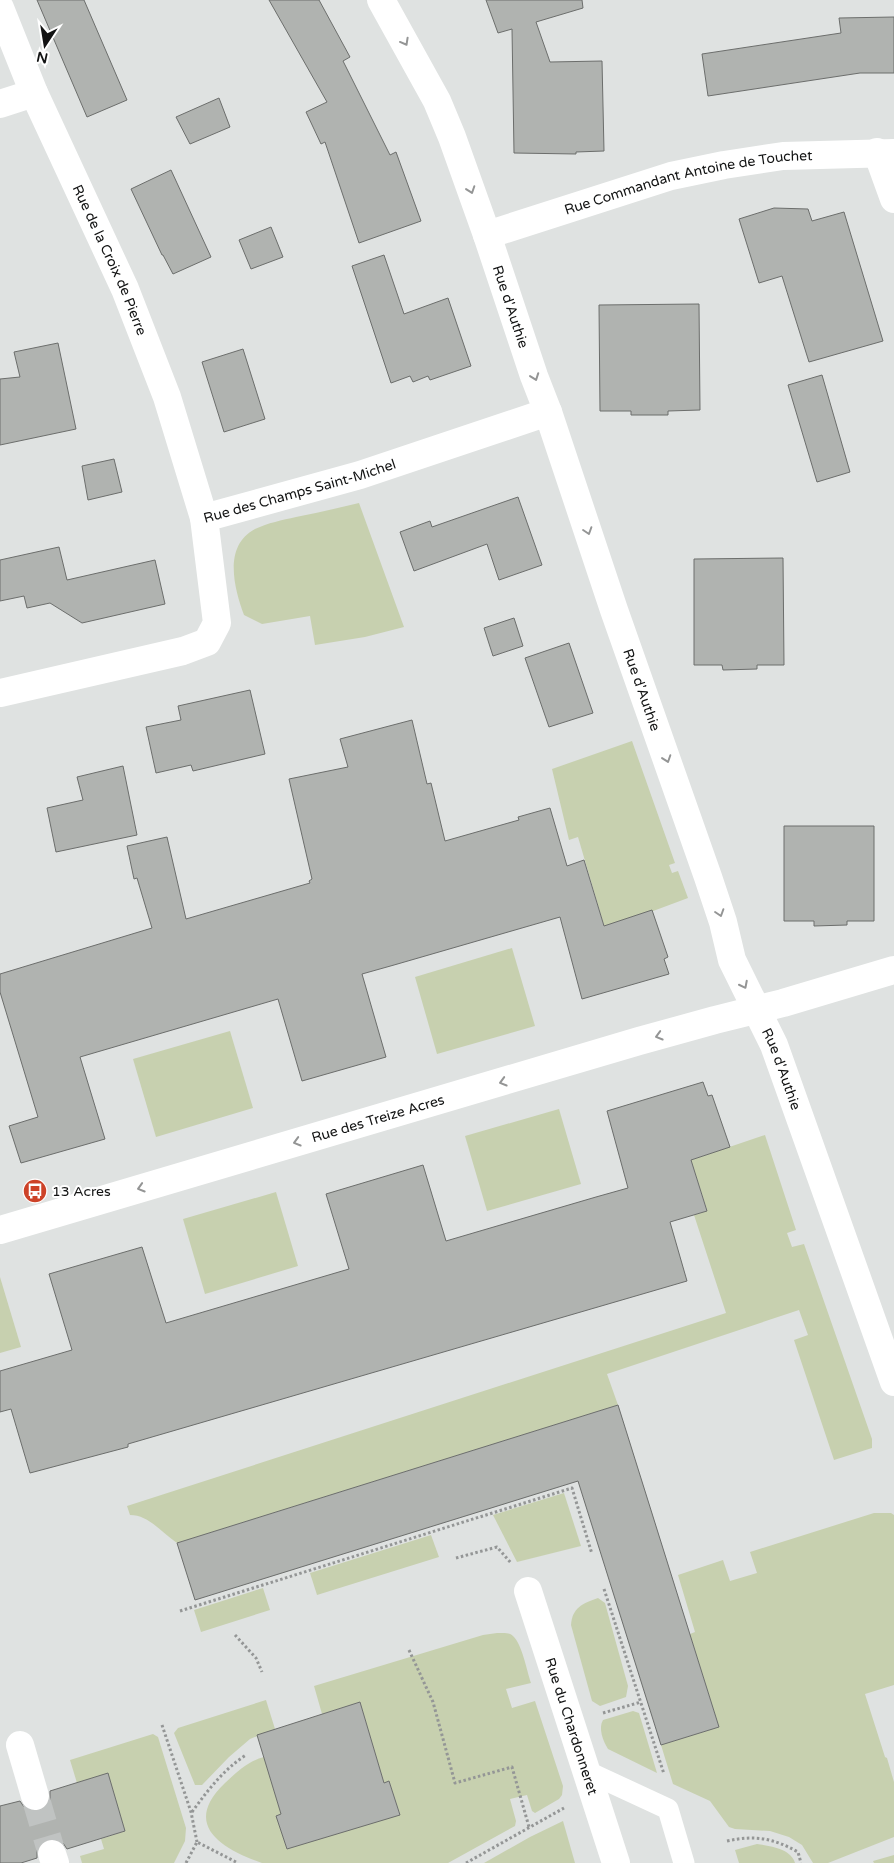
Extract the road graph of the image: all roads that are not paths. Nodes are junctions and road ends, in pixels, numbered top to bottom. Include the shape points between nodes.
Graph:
1 (381, 0) edge
2 (0, 8) edge
3 (34, 93) junction
4 (0, 104) edge
5 (886, 153) edge
6 (894, 199) edge
7 (487, 235) junction
8 (548, 412) junction
9 (204, 518) junction
10 (0, 693) edge
11 (894, 970) edge
12 (757, 1010) junction
13 (0, 1230) edge
14 (894, 1382) edge
15 (528, 1591) dead end
16 (20, 1745) dead end
17 (586, 1771) junction
18 (35, 1796) tunnel mouth
19 (616, 1863) edge
20 (684, 1863) edge

1 -> 7 street, Rue d'Authie via 437,101
2 - 3 street, Rue de la Croix de Pierre
3 - 4 street
3 - 9 street, Rue de la Croix de Pierre via 128,298 167,397
5 - 6 street
5 - 7 street, Rue Commandant Antoine de Touchet via 784,156 724,165 671,176
7 -> 8 street, Rue d'Authie
8 - 9 street, Rue des Champs Saint-Michel via 360,475
8 -> 12 street, Rue d'Authie via 708,876 732,960
9 - 10 street, Rue des Champs Saint-Michel via 217,622 206,642 183,651
11 - 12 street, Rue des Treize Acres
12 -> 13 street, Rue des Treize Acres via 639,1041
12 - 14 street, Rue d'Authie via 774,1045
15 - 17 street, Rue du Chardonneret
16 - 18 street
17 - 19 street, Rue du Chardonneret
17 - 20 lane via 668,1809

